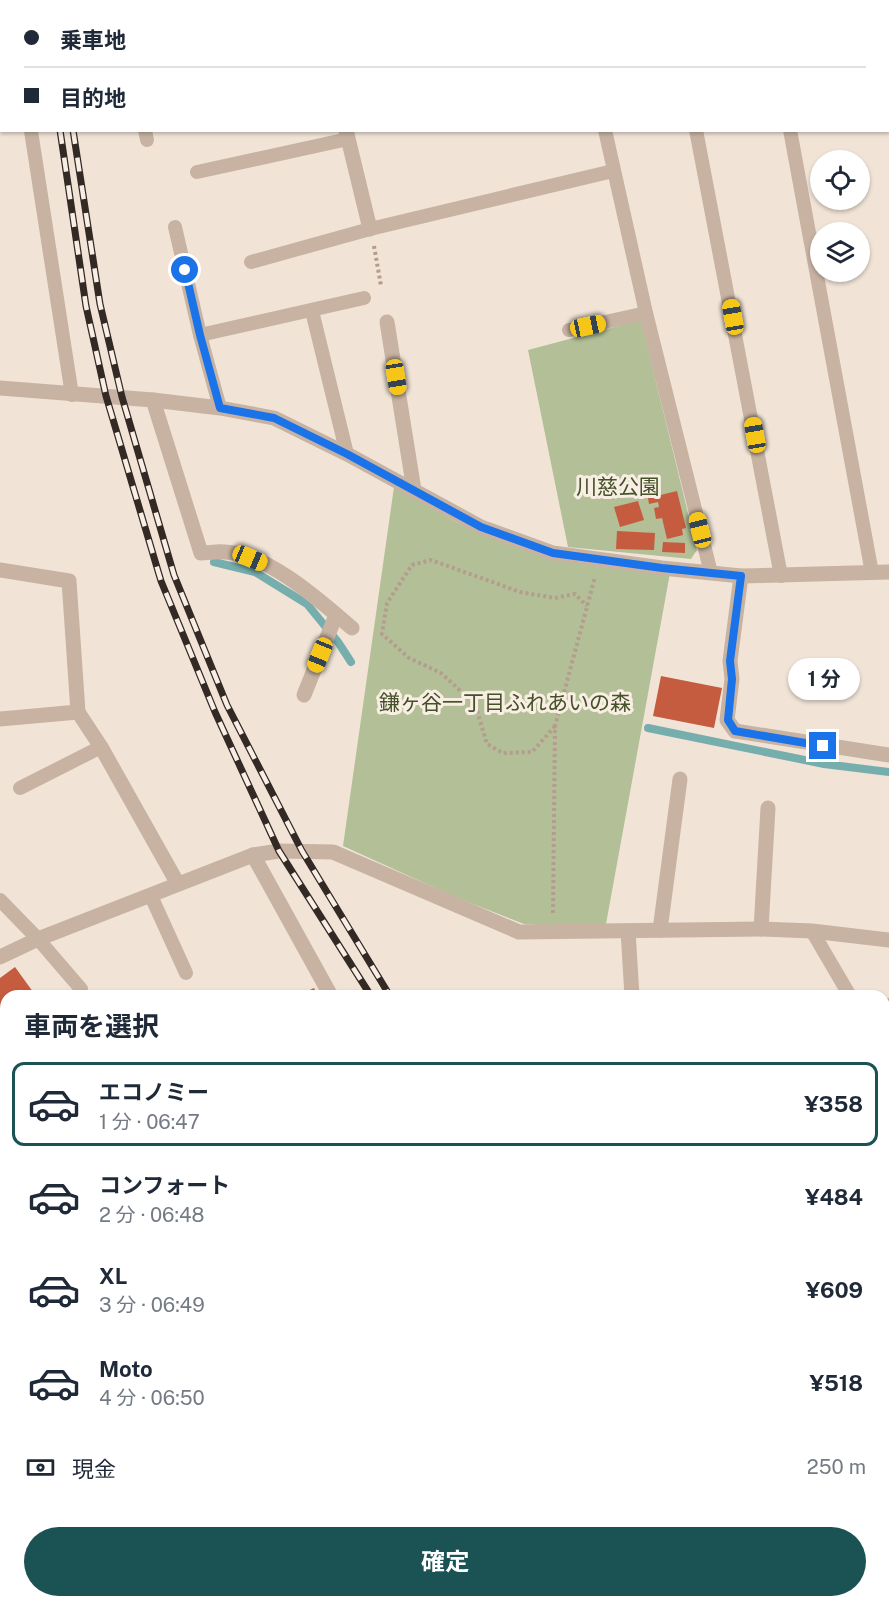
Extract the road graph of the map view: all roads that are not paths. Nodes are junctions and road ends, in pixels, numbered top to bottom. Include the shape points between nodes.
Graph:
1 (31, 132) edge
2 (605, 132) edge
3 (696, 132) edge
4 (790, 132) edge
5 (347, 135) edge
6 (613, 171) junction
7 (197, 172) dead end
8 (175, 227) dead end
9 (370, 229) junction
10 (251, 262) dead end
11 (364, 298) dead end
12 (312, 311) junction
13 (646, 313) junction
14 (387, 322) road end
15 (569, 330) dead end
16 (200, 335) junction
17 (0, 388) edge
18 (72, 395) junction
19 (153, 400) junction
20 (220, 408) junction
21 (347, 454) junction
22 (414, 490) junction
23 (0, 570) edge
24 (889, 572) edge
25 (711, 573) junction
26 (872, 573) junction
27 (741, 576) junction
28 (781, 576) junction
29 (336, 615) junction
30 (352, 628) dead end
31 (304, 695) dead end
32 (78, 712) junction
33 (0, 719) edge
34 (101, 747) junction
35 (889, 755) edge
36 (680, 779) dead end
37 (20, 788) dead end
38 (768, 808) dead end
39 (253, 855) junction
40 (178, 884) junction
41 (151, 896) junction
42 (0, 900) edge
43 (761, 929) junction
44 (660, 930) junction
45 (628, 931) junction
46 (812, 931) junction
47 (38, 939) junction
48 (889, 940) edge
49 (0, 957) edge
50 (186, 973) dead end
51 (81, 989) dead end
52 (328, 990) edge
53 (632, 990) edge
54 (846, 990) edge

1 - 18 lane
2 - 6 lane
3 - 28 lane
4 - 26 lane
5 - 7 lane
5 - 9 street
6 - 9 lane
6 - 13 lane
8 - 16 lane
9 - 10 lane
11 - 12 lane
12 - 16 lane
12 - 21 lane
13 - 15 lane
13 - 25 lane
14 - 22 street
16 - 20 lane
17 - 18 street
18 - 19 street
19 - 20 street
19 - 29 street via 201,554 226,552 274,568
20 - 21 street via 274,418
21 - 22 street
22 - 25 street via 481,527 553,553
23 - 32 street via 69,582
24 - 26 street
25 - 27 street
26 - 28 street
27 - 28 street
27 - 35 street via 730,661 728,720 735,731
29 - 30 street
29 - 31 street
32 - 33 street
32 - 34 street
34 - 37 lane
34 - 40 street
36 - 44 street
38 - 43 street
39 - 40 street
39 - 45 street via 279,851 333,852 519,932
39 - 52 street
40 - 41 street
41 - 47 street
41 - 50 lane
42 - 47 lane
43 - 44 street
43 - 46 street
44 - 45 street
45 - 53 street
46 - 48 street
46 - 54 lane
47 - 49 street
47 - 51 lane

